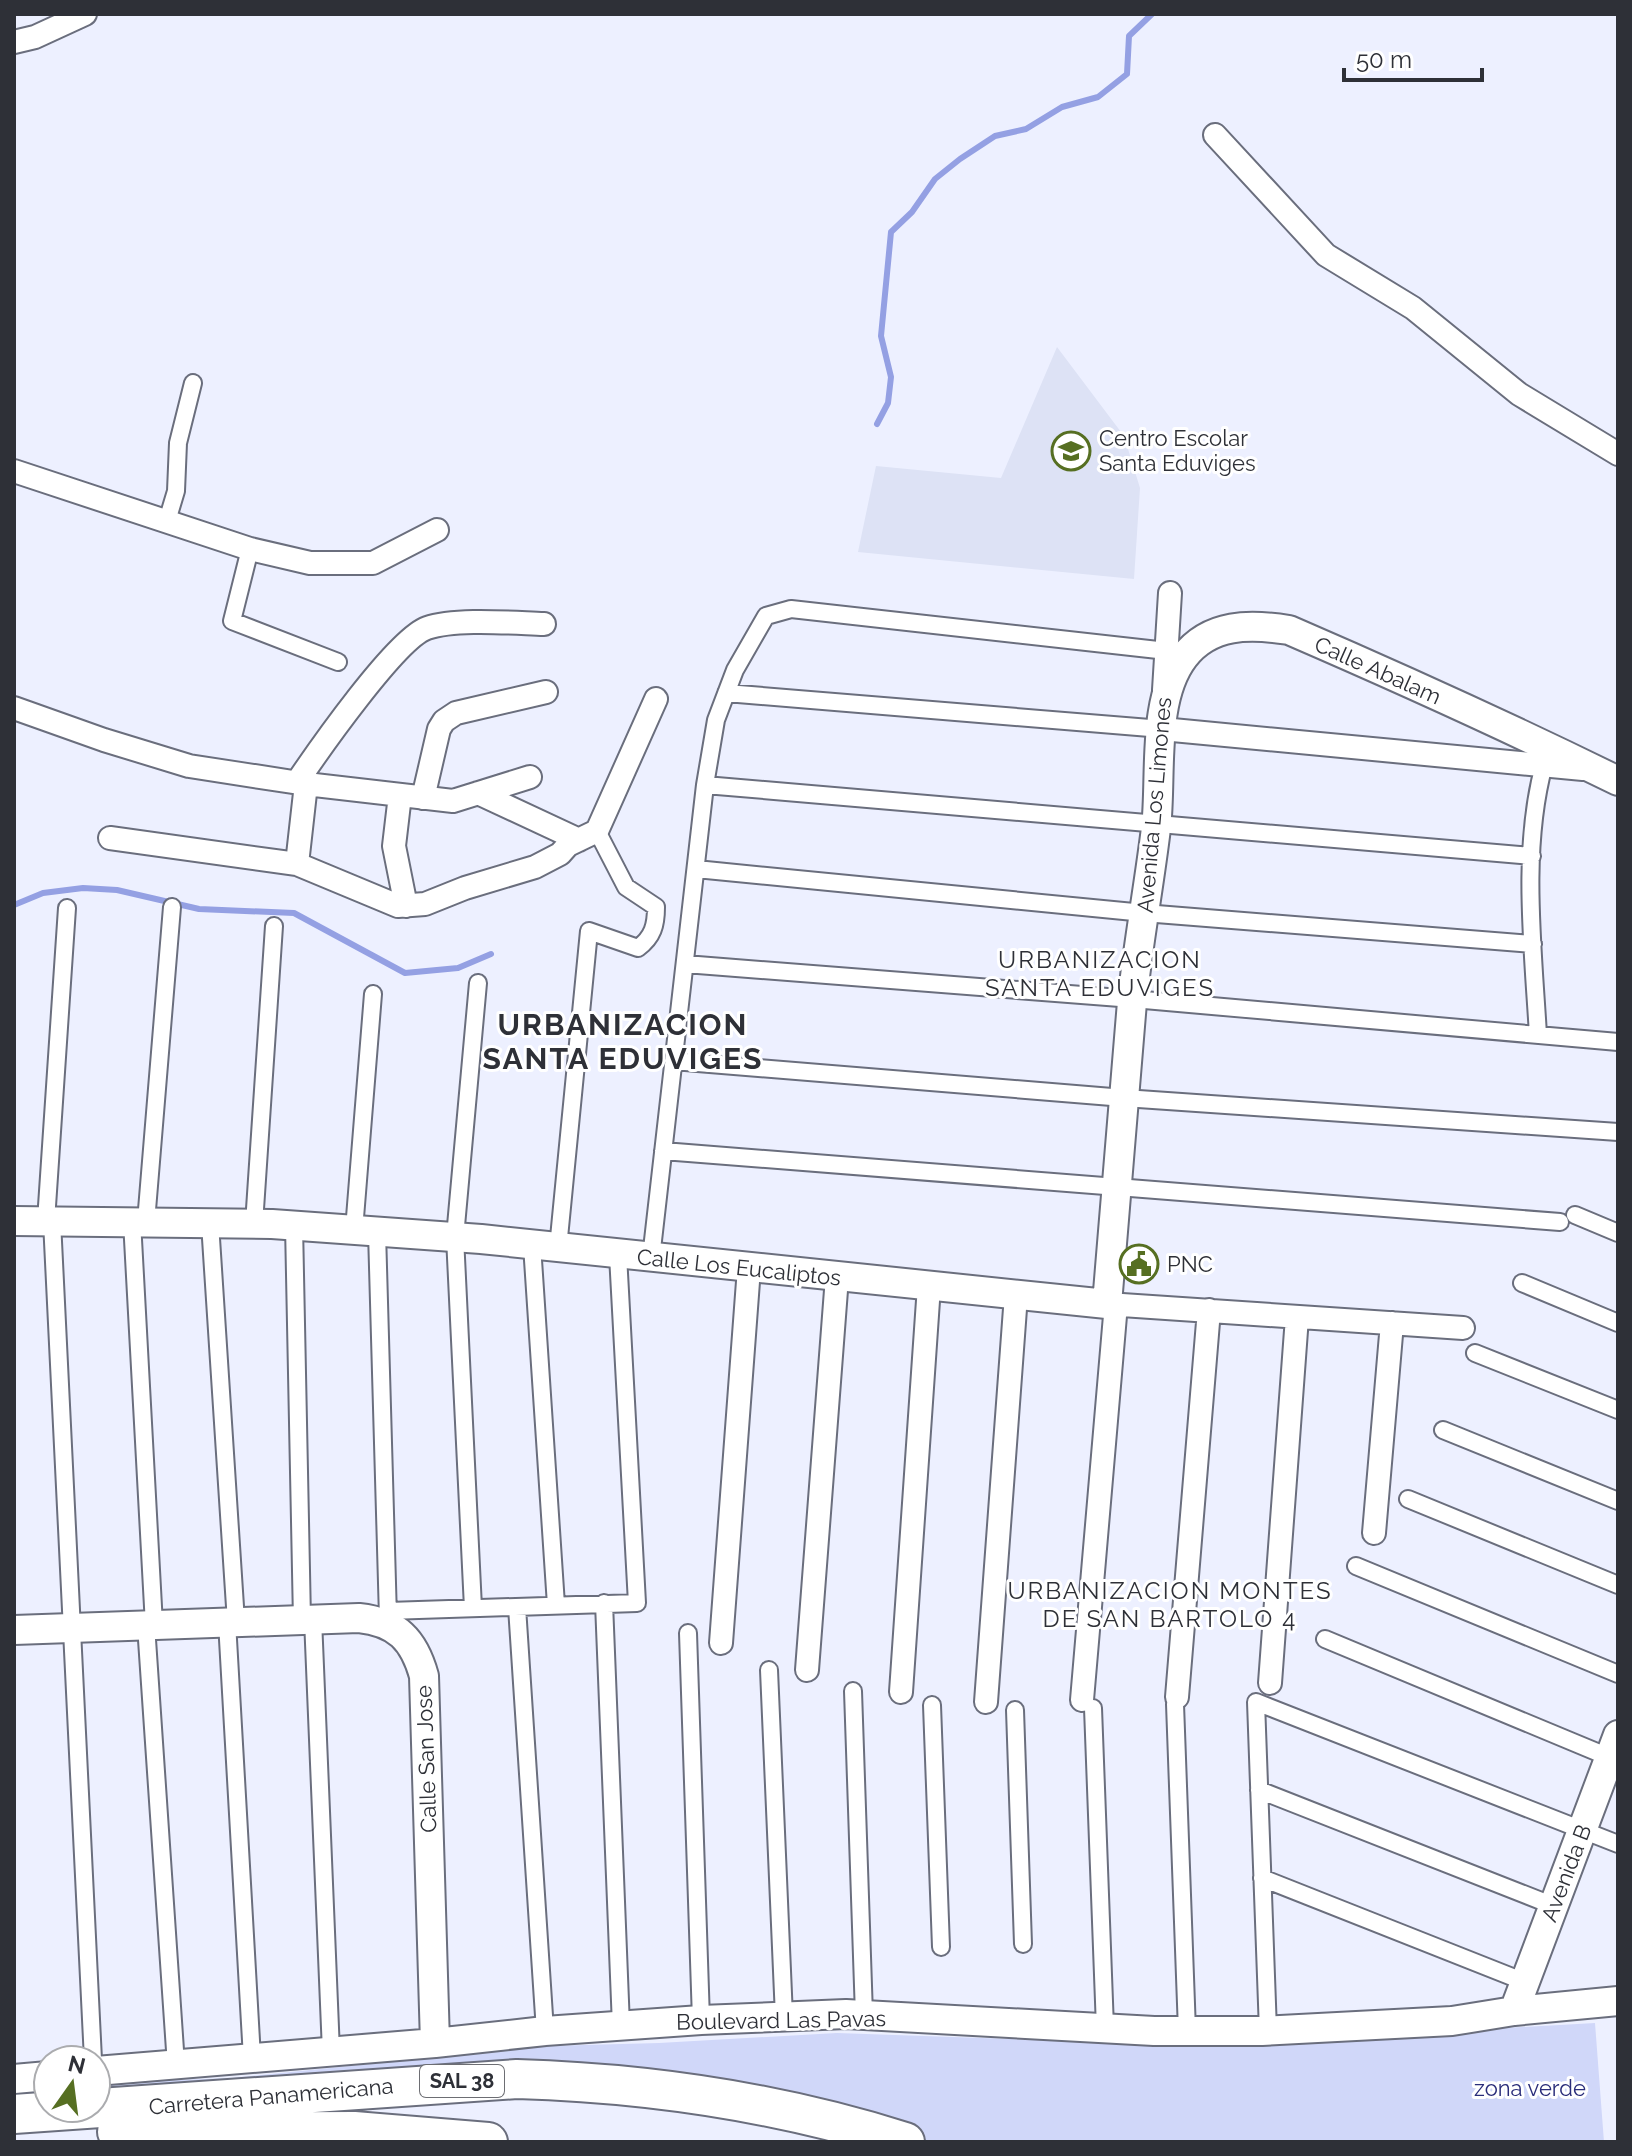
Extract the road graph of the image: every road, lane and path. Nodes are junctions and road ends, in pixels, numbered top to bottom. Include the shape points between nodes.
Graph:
1 (85, 14) edge
2 (14, 42) edge
3 (1215, 135) dead end
4 (193, 383) dead end
5 (1618, 454) edge
6 (14, 471) edge
7 (167, 521) junction
8 (437, 530) dead end
9 (250, 549) junction
10 (1170, 593) dead end
11 (544, 624) dead end
12 (1167, 651) junction
13 (338, 662) dead end
14 (546, 692) dead end
15 (726, 693) junction
16 (656, 699) dead end
17 (14, 708) edge
18 (1163, 716) junction
19 (1544, 765) junction
20 (1608, 775) edge
21 (530, 777) dead end
22 (302, 783) junction
23 (705, 785) junction
24 (478, 793) junction
25 (412, 796) junction
26 (1156, 824) junction
27 (588, 835) junction
28 (110, 838) dead end
29 (1532, 856) junction
30 (297, 864) junction
31 (696, 869) junction
32 (406, 906) junction
33 (172, 907) dead end
34 (67, 908) dead end
35 (1144, 913) junction
36 (274, 926) dead end
37 (1533, 944) junction
38 (685, 964) junction
39 (478, 983) dead end
40 (373, 994) dead end
41 (1133, 999) junction
42 (1538, 1035) junction
43 (1618, 1042) edge
44 (673, 1061) junction
45 (1124, 1098) junction
46 (1618, 1132) edge
47 (663, 1151) junction
48 (1117, 1187) junction
49 (14, 1221) edge
50 (49, 1221) junction
51 (139, 1222) junction
52 (210, 1223) junction
53 (254, 1224) junction
54 (294, 1225) junction
55 (366, 1231) junction
56 (1618, 1233) edge
57 (455, 1237) junction
58 (545, 1246) junction
59 (618, 1255) junction
60 (651, 1258) junction
61 (749, 1268) junction
62 (837, 1277) junction
63 (1522, 1283) dead end
64 (929, 1286) junction
65 (1016, 1295) junction
66 (1111, 1304) junction
67 (1209, 1310) junction
68 (1297, 1317) junction
69 (1392, 1323) junction
70 (1618, 1323) edge
71 (1463, 1328) dead end
72 (1475, 1353) dead end
73 (1618, 1410) edge
74 (1443, 1430) dead end
75 (1408, 1499) dead end
76 (1618, 1501) edge
77 (1374, 1533) dead end
78 (1356, 1566) dead end
79 (1618, 1585) edge
80 (604, 1603) junction
81 (556, 1605) junction
82 (517, 1607) junction
83 (473, 1608) junction
84 (388, 1618) junction
85 (308, 1620) junction
86 (231, 1622) junction
87 (150, 1625) junction
88 (73, 1629) junction
89 (14, 1630) edge
90 (688, 1633) dead end
91 (1325, 1639) dead end
92 (721, 1643) dead end
93 (769, 1670) dead end
94 (807, 1670) dead end
95 (1618, 1674) edge
96 (1270, 1683) dead end
97 (853, 1691) dead end
98 (901, 1692) dead end
99 (1176, 1700) joint
100 (986, 1702) dead end
101 (1087, 1704) joint
102 (932, 1705) dead end
103 (1015, 1710) dead end
104 (1615, 1751) edge
105 (1259, 1790) junction
106 (1582, 1831) junction
107 (1618, 1844) edge
108 (1262, 1878) junction
109 (1554, 1906) junction
110 (1023, 1944) dead end
111 (941, 1947) dead end
112 (1525, 1982) junction
113 (1618, 2001) edge
114 (1514, 2011) junction
115 (864, 2015) junction
116 (784, 2017) junction
117 (701, 2020) junction
118 (621, 2026) junction
119 (1105, 2028) junction
120 (545, 2031) junction
121 (1187, 2031) junction
122 (1268, 2031) junction
123 (435, 2043) junction
124 (92, 2044) edge
125 (331, 2052) junction
126 (252, 2058) junction
127 (176, 2065) junction
128 (112, 2070) edge
129 (14, 2114) edge
130 (14, 2137) edge
131 (488, 2142) edge
132 (905, 2142) edge

1 - 2 street
3 - 5 street via 1326,255 1413,308 1519,394
4 - 7 street
6 - 7 street
7 - 9 street
8 - 9 street via 373,563 310,563
9 - 13 street via 232,621
10 - 12 street, Avenida Los Limones
11 - 22 street via 425,628 341,720
12 - 15 street via 791,609 766,616
12 - 18 street, Avenida Los Limones
14 - 25 street via 456,713 444,721
15 - 18 street
15 - 23 street
16 - 27 street
17 - 22 street via 189,766
18 - 19 street
18 - 20 street, Calle Abalam via 1181,660 1199,639 1259,626 1289,630
18 - 26 street, Avenida Los Limones
19 - 20 street
19 - 29 street via 1536,795
21 - 24 street
22 - 25 street
22 - 30 street
23 - 26 street
23 - 31 street
24 - 25 street via 453,801
24 - 27 street
25 - 32 street via 394,846
26 - 29 street
26 - 35 street, Avenida Los Limones
27 - 32 street via 535,867
27 - 58 street via 626,887 656,907 656,925 638,948 589,931
28 - 30 street
29 - 37 street
30 - 32 street via 379,900
31 - 35 street
31 - 38 street
33 - 51 street
34 - 50 street
35 - 37 street
35 - 41 street, Avenida Los Limones
36 - 53 street
37 - 42 street
38 - 41 street
38 - 44 street
39 - 57 street
40 - 55 street
41 - 42 street
41 - 45 street, Avenida Los Limones
42 - 43 street
44 - 45 street
44 - 47 street
45 - 46 street
45 - 48 street, Avenida Los Limones
47 - 48 street
47 - 60 street
48 - 56 street via 1568,1219
48 - 66 street, Avenida Los Limones
49 - 50 street, Calle Los Eucaliptos
50 - 51 street, Calle Los Eucaliptos
50 - 88 street
51 - 52 street, Calle Los Eucaliptos
51 - 87 street
52 - 53 street, Calle Los Eucaliptos
52 - 86 street
53 - 54 street, Calle Los Eucaliptos
54 - 55 street, Calle Los Eucaliptos
54 - 85 street
55 - 57 street, Calle Los Eucaliptos
55 - 84 street
57 - 58 street, Calle Los Eucaliptos
57 - 83 street
58 - 59 street, Calle Los Eucaliptos
58 - 81 street
59 - 60 street, Calle Los Eucaliptos
59 - 80 street via 637,1603
60 - 61 street, Calle Los Eucaliptos
61 - 62 street, Calle Los Eucaliptos
61 - 92 street
62 - 64 street, Calle Los Eucaliptos
62 - 94 street
63 - 70 street
64 - 65 street, Calle Los Eucaliptos
64 - 98 street
65 - 66 street, Calle Los Eucaliptos
65 - 100 street
66 - 67 street, Calle Los Eucaliptos
66 - 101 street
67 - 68 street, Calle Los Eucaliptos
67 - 99 street
68 - 69 street, Calle Los Eucaliptos
68 - 96 street
69 - 71 street, Calle Los Eucaliptos
69 - 77 street
72 - 73 street
74 - 76 street
75 - 79 street
78 - 95 street
80 - 81 street
80 - 118 street
81 - 82 street
82 - 83 street
82 - 120 street
83 - 84 street
84 - 85 street
84 - 123 street, Calle San Jose via 418,1653 424,1676
85 - 86 street
85 - 125 street
86 - 87 street
86 - 126 street
87 - 88 street
87 - 127 street
88 - 89 street
88 - 124 street
90 - 117 street
91 - 104 street
93 - 116 street
97 - 115 street
99 - 121 street
101 - 119 street
102 - 111 street
103 - 110 street
104 - 106 street, Avenida B
105 - 106 street via 1256,1702
105 - 108 street
105 - 109 street
106 - 107 street
106 - 109 street, Avenida B
108 - 112 street
108 - 122 street
109 - 112 street, Avenida B
112 - 114 street, Avenida B
113 - 114 street, Boulevard Las Pavas
114 - 122 street, Boulevard Las Pavas via 1452,2021
115 - 116 street, Boulevard Las Pavas
115 - 119 street, Boulevard Las Pavas
116 - 117 street, Boulevard Las Pavas
117 - 118 street, Boulevard Las Pavas
118 - 120 street, Boulevard Las Pavas
119 - 121 street, Boulevard Las Pavas
120 - 123 street, Boulevard Las Pavas
121 - 122 street, Boulevard Las Pavas
123 - 125 street, Boulevard Las Pavas
125 - 126 street, Boulevard Las Pavas
126 - 127 street, Boulevard Las Pavas
127 - 128 street, Boulevard Las Pavas
129 - 132 highway, Carretera Panamericana / SAL 38 via 517,2079 731,2099
130 - 131 highway, Carretera Panamericana via 340,2131

